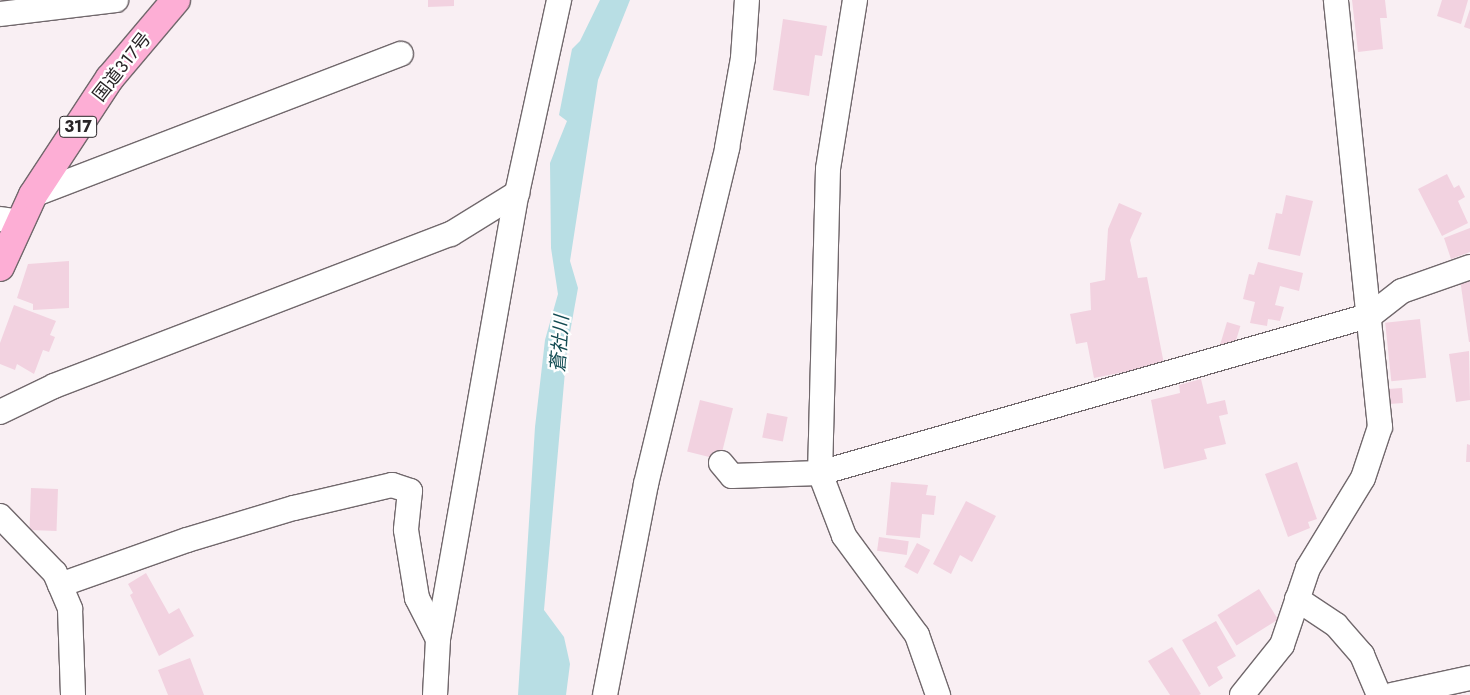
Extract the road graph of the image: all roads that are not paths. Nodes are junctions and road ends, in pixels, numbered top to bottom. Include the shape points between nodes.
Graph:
1 (116, 0) edge
2 (176, 0) edge
3 (559, 0) edge
4 (747, 0) edge
5 (855, 0) edge
6 (1336, 0) edge
7 (0, 14) edge
8 (401, 54) dead end
9 (517, 193) junction
10 (33, 195) junction
11 (10, 221) edge
12 (0, 267) edge
13 (1470, 267) edge
14 (1371, 315) junction
15 (0, 412) edge
16 (720, 463) dead end
17 (820, 473) junction
18 (0, 516) edge
19 (60, 585) junction
20 (1297, 599) junction
21 (438, 639) junction
22 (1470, 678) edge
23 (73, 695) edge
24 (435, 695) edge
25 (605, 695) edge
26 (938, 695) edge
27 (1242, 695) edge
28 (1379, 695) edge
29 (1392, 695) edge

1 - 7 street
2 - 10 highway, 国道317号 / 317 via 110,78
3 - 9 street
4 - 25 street via 743,58 727,148 646,484
5 - 17 street via 828,169
6 - 14 street
8 - 10 street
9 - 15 street via 451,234 54,386
9 - 21 street
10 - 11 highway, 国道317号 / 317
11 - 12 highway, 国道317号 / 317
13 - 14 street via 1402,291
14 - 17 street
14 - 20 street via 1380,427 1363,478 1308,568
16 - 17 street via 732,476
17 - 26 street via 844,536 917,635
18 - 19 street via 55,573
19 - 21 street via 204,535 392,484 410,491 406,530 417,598
19 - 23 street via 70,609
20 - 27 street via 1282,645
20 - 28 street via 1336,625 1362,655
21 - 24 street
22 - 29 street

